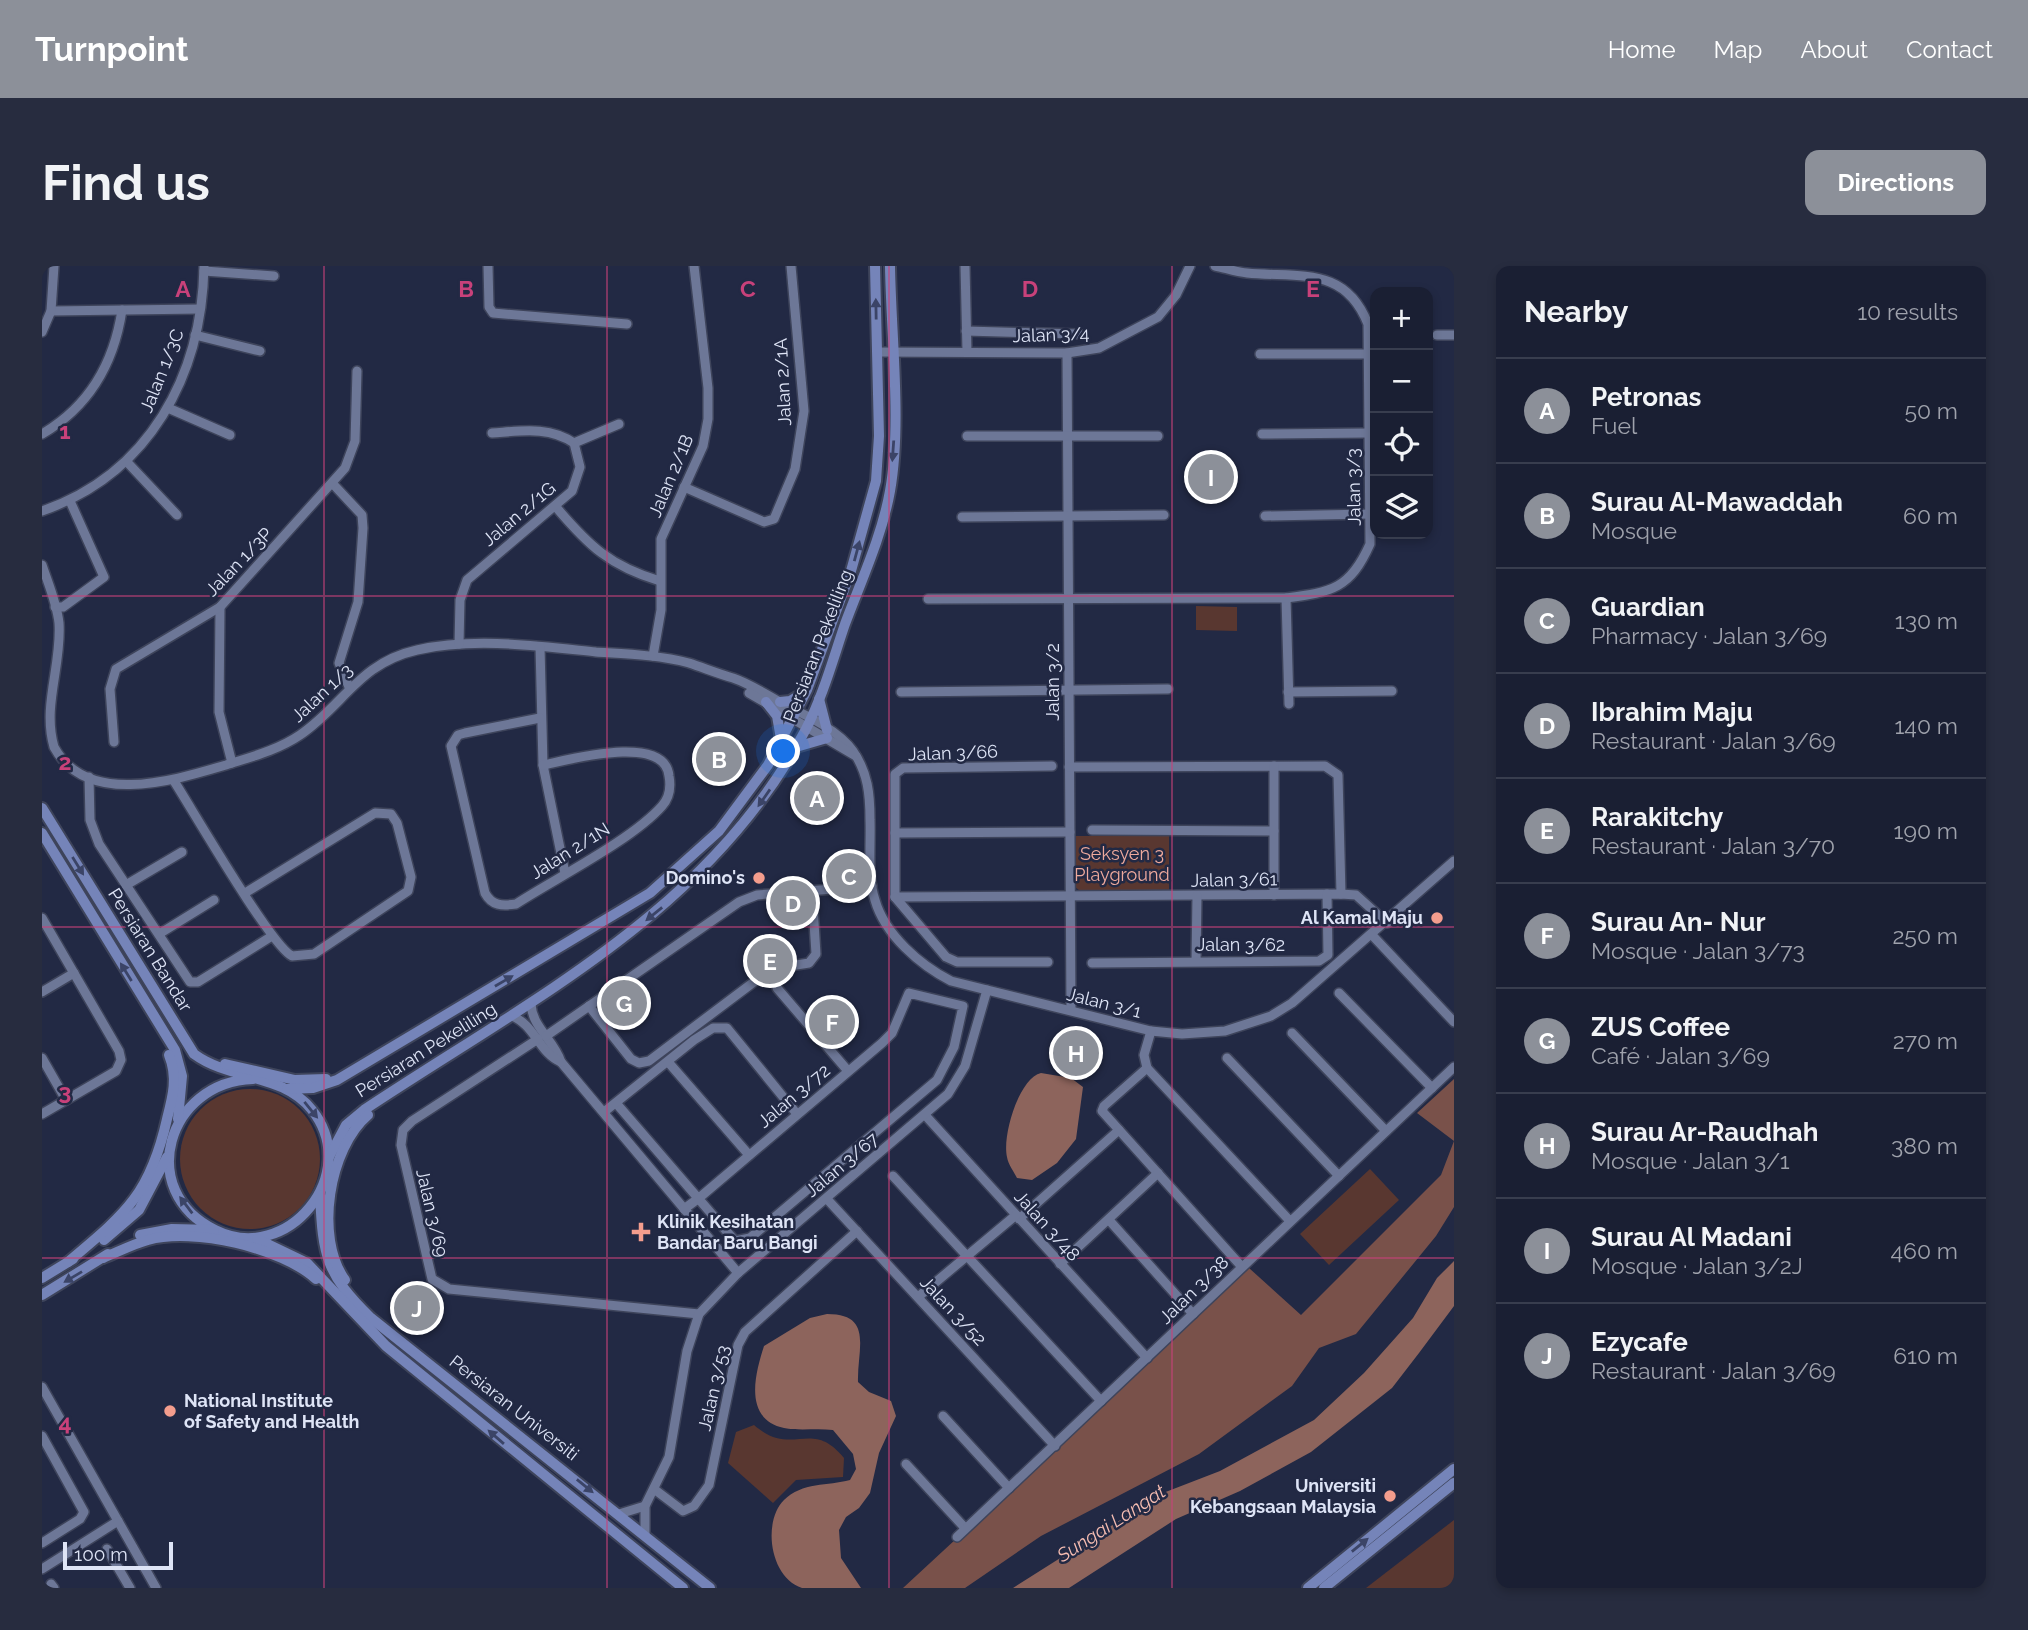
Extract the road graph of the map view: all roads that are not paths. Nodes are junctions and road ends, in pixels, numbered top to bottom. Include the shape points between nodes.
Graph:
1 (54, 266) edge
2 (488, 266) edge
3 (694, 266) edge
4 (791, 266) edge
5 (875, 266) edge
6 (890, 266) edge
7 (965, 266) edge
8 (1190, 266) edge
9 (1215, 266) edge
10 (204, 269) edge
11 (274, 276) dead end
12 (200, 309) junction
13 (121, 310) junction
14 (51, 311) junction
15 (627, 324) dead end
16 (42, 331) edge
17 (966, 331) junction
18 (1079, 334) dead end
19 (195, 335) junction
20 (1437, 335) dead end
21 (1454, 335) edge
22 (260, 351) dead end
23 (891, 351) junction
24 (877, 352) junction
25 (967, 352) junction
26 (1067, 353) junction
27 (1260, 354) dead end
28 (1368, 354) junction
29 (357, 371) dead end
30 (168, 408) junction
31 (620, 424) dead end
32 (492, 433) dead end
33 (1368, 433) junction
34 (42, 434) edge
35 (1262, 434) dead end
36 (230, 435) dead end
37 (967, 436) dead end
38 (1068, 436) junction
39 (1158, 436) dead end
40 (574, 443) junction
41 (127, 462) junction
42 (333, 484) junction
43 (684, 487) junction
44 (70, 502) junction
45 (556, 507) junction
46 (42, 511) edge
47 (177, 514) dead end
48 (1370, 514) joint
49 (1164, 515) dead end
50 (1068, 516) junction
51 (1265, 516) dead end
52 (962, 517) dead end
53 (1370, 539) edge
54 (42, 565) edge
55 (660, 581) junction
56 (1069, 598) junction
57 (1286, 598) junction
58 (928, 599) dead end
59 (55, 607) junction
60 (220, 607) junction
61 (459, 644) junction
62 (540, 647) junction
63 (653, 656) junction
64 (727, 678) junction
65 (349, 687) junction
66 (1168, 689) dead end
67 (807, 690) junction
68 (1069, 690) junction
69 (1392, 691) dead end
70 (901, 692) dead end
71 (1288, 692) junction
72 (819, 699) junction
73 (766, 702) junction
74 (779, 702) junction
75 (1289, 704) dead end
76 (796, 714) junction
77 (540, 718) junction
78 (809, 722) junction
79 (827, 734) junction
80 (781, 741) junction
81 (114, 742) dead end
82 (796, 747) junction
83 (232, 763) junction
84 (542, 765) junction
85 (1052, 766) dead end
86 (1274, 766) junction
87 (1069, 767) junction
88 (89, 777) junction
89 (174, 781) junction
90 (42, 808) edge
91 (1092, 830) dead end
92 (1274, 831) junction
93 (1070, 832) junction
94 (895, 833) junction
95 (42, 834) edge
96 (182, 852) dead end
97 (1454, 861) edge
98 (565, 873) junction
99 (126, 885) junction
100 (872, 886) junction
101 (812, 891) junction
102 (245, 894) junction
103 (1327, 894) junction
104 (1340, 894) junction
105 (1274, 895) junction
106 (1197, 896) junction
107 (895, 897) junction
108 (1070, 898) junction
109 (214, 900) dead end
110 (42, 918) edge
111 (1387, 923) junction
112 (159, 934) junction
113 (272, 936) junction
114 (1371, 936) junction
115 (1196, 961) junction
116 (1048, 962) dead end
117 (1092, 962) dead end
118 (74, 973) junction
119 (777, 988) dead end
120 (987, 990) junction
121 (42, 992) edge
122 (1339, 993) dead end
123 (531, 1003) junction
124 (589, 1006) junction
125 (166, 1009) junction
126 (1071, 1010) junction
127 (512, 1016) junction
128 (156, 1020) junction
129 (1454, 1023) edge
130 (1151, 1031) junction
131 (1292, 1033) dead end
132 (542, 1038) junction
133 (42, 1058) edge
134 (1227, 1058) dead end
135 (669, 1063) junction
136 (1454, 1067) edge
137 (1147, 1068) junction
138 (355, 1070) junction
139 (848, 1071) junction
140 (253, 1079) junction
141 (1432, 1088) junction
142 (288, 1089) junction
143 (380, 1098) junction
144 (66, 1100) junction
145 (616, 1103) junction
146 (604, 1112) junction
147 (42, 1114) edge
148 (797, 1114) junction
149 (925, 1115) junction
150 (178, 1122) junction
151 (1119, 1130) junction
152 (1386, 1131) junction
153 (169, 1153) junction
154 (749, 1155) junction
155 (329, 1157) junction
156 (1158, 1173) junction
157 (893, 1176) dead end
158 (1339, 1176) junction
159 (320, 1195) junction
160 (699, 1198) junction
161 (827, 1199) junction
162 (684, 1209) junction
163 (1017, 1217) junction
164 (1109, 1220) junction
165 (1290, 1221) junction
166 (214, 1230) junction
167 (857, 1231) junction
168 (255, 1238) junction
169 (967, 1256) junction
170 (103, 1258) junction
171 (68, 1262) junction
172 (1060, 1264) junction
173 (1242, 1267) junction
174 (738, 1273) junction
175 (42, 1278) edge
176 (42, 1295) edge
177 (918, 1297) junction
178 (699, 1314) junction
179 (1194, 1314) junction
180 (398, 1339) junction
181 (386, 1346) junction
182 (1147, 1358) junction
183 (43, 1390) edge
184 (1101, 1401) junction
185 (943, 1416) dead end
186 (42, 1436) edge
187 (1055, 1446) junction
188 (45, 1449) edge
189 (906, 1464) dead end
190 (1454, 1469) edge
191 (1454, 1483) edge
192 (1009, 1488) junction
193 (654, 1489) junction
194 (645, 1506) junction
195 (620, 1514) junction
196 (118, 1521) junction
197 (965, 1528) junction
198 (645, 1535) junction
199 (957, 1536) dead end
200 (42, 1543) edge
201 (107, 1549) dead end
202 (42, 1569) edge
203 (130, 1588) edge
204 (156, 1588) edge
205 (683, 1588) edge
206 (710, 1588) edge
207 (1308, 1588) edge
208 (1324, 1588) edge

1 - 14 street
2 - 15 street via 489,307 497,315
3 - 43 street, Jalan 2/1B via 708,419 703,446
4 - 43 street, Jalan 2/1A via 804,411 795,469 774,519 764,522
24 -> 5 main road, Persiaran Pekeliling
6 - 23 main road, Persiaran Pekeliling
7 - 17 street
8 - 26 street, Jalan 3/4 via 1168,306 1145,326 1098,348
9 - 28 street, Jalan 3/3 via 1248,273 1316,274 1336,281 1361,304 1368,324
10 - 11 street
10 - 12 street, Jalan 1/3C
12 - 13 street
12 - 19 street, Jalan 1/3C
13 - 14 street
13 - 34 street via 112,353 102,374 76,409
14 - 16 street
17 - 18 street
17 - 25 street
19 - 22 street
19 - 30 street, Jalan 1/3C
20 - 21 street
23 - 24 street, Jalan 3/4
23 - 25 street, Jalan 3/4
23 -> 72 main road, Persiaran Pekeliling via 894,439 890,492
67 -> 24 main road, Persiaran Pekeliling via 851,571 876,481
25 - 26 street, Jalan 3/4
26 - 38 street, Jalan 3/2
27 - 28 street
28 - 33 street, Jalan 3/3
29 - 42 street, Jalan 1/3P via 355,441
30 - 36 street
30 - 41 street, Jalan 1/3C
31 - 40 street
32 - 40 street via 539,430
33 - 35 street
33 - 48 street, Jalan 3/3
37 - 38 street
38 - 39 street
38 - 50 street, Jalan 3/2
40 - 45 street, Jalan 2/1G via 580,467 577,480
41 - 44 street, Jalan 1/3C
41 - 47 street
42 - 60 street, Jalan 1/3P
42 - 65 street via 362,515 358,602 339,663
43 - 55 street, Jalan 2/1B via 661,539
44 - 46 street, Jalan 1/3C
44 - 59 street via 102,567 103,580 63,607
45 - 55 street via 579,535 611,562
45 - 61 street, Jalan 2/1G via 467,580 460,600
48 - 51 street
49 - 50 street
50 - 52 street
50 - 56 street, Jalan 3/2
53 - 57 street, Jalan 3/3 via 1359,569 1348,581 1325,593
54 - 59 street, Jalan 1/3
55 - 63 street, Jalan 2/1B via 661,610
56 - 57 street, Jalan 3/3
56 - 58 street, Jalan 3/3
56 - 68 street, Jalan 3/2
57 - 71 street
59 - 88 street, Jalan 1/3 via 59,625 46,694 46,721 52,746 66,764
60 - 81 street, Jalan 1/3P via 116,669 110,689
60 - 83 street via 219,712
61 - 62 street, Jalan 1/3
61 - 65 street, Jalan 1/3 via 397,656
62 - 63 street, Jalan 1/3
62 - 77 street
63 - 64 street, Jalan 1/3
64 - 73 street, Jalan 1/3
64 - 74 street, Jalan 1/3
65 - 83 street, Jalan 1/3 via 301,735
66 - 68 street
67 - 74 main road
67 - 76 main road, Persiaran Pekeliling
68 - 70 street
68 - 87 street, Jalan 3/2
69 - 71 street
71 - 75 street
72 - 78 main road, Persiaran Pekeliling
72 - 79 main road
73 - 76 street, Jalan 1/3
73 - 80 main road via 781,725
74 - 76 street, Jalan 1/3
76 - 78 street, Jalan 3/1
76 - 80 main road, Persiaran Pekeliling
77 - 84 street
77 - 98 street, Jalan 2/1N via 458,736 451,752 489,900 516,904
78 - 79 street, Jalan 3/1
78 - 82 main road, Persiaran Pekeliling
79 - 82 main road
79 - 100 street, Jalan 3/1 via 856,756 870,790
138 -> 80 main road, Persiaran Pekeliling via 650,893 719,831
82 -> 123 main road, Persiaran Pekeliling via 743,828 704,869 623,939
83 - 89 street, Jalan 1/3
84 - 98 street
84 - 98 street, Jalan 2/1N via 618,751 640,752 656,757 669,772 670,790 653,814
85 - 94 street, Jalan 3/66 via 903,768 895,774
86 - 87 street
86 - 92 street
86 - 104 street via 1325,766 1338,775
87 - 93 street, Jalan 3/2
88 - 89 street, Jalan 1/3 via 135,785
88 - 99 street via 93,833
89 - 102 street
90 -> 125 main road, Persiaran Bandar
91 - 92 street
92 - 105 street
93 - 94 street
93 - 108 street, Jalan 3/2
94 - 107 street, Jalan 3/66
128 -> 95 main road, Persiaran Bandar
96 - 99 street
97 - 111 street, Jalan 3/1
99 - 112 street
100 - 101 street, Jalan 3/69
100 - 120 street, Jalan 3/1 via 884,919 925,966 951,981
101 - 124 street, Jalan 3/69 via 757,895 739,902
101 - 124 street via 816,954 809,963 771,969 649,1061 631,1059
102 - 113 street
102 - 113 street via 375,813 391,814 397,823 411,877 408,891 309,956 292,956
103 - 104 street, Jalan 3/61
103 - 105 street, Jalan 3/61
103 - 115 street, Jalan 3/62 via 1328,955 1319,961
104 - 111 street, Jalan 3/61 via 1356,895
105 - 106 street, Jalan 3/61
106 - 108 street, Jalan 3/61
106 - 115 street
107 - 108 street, Jalan 3/61
107 - 116 street via 946,957 957,962
108 - 126 street, Jalan 3/2
109 - 112 street
110 - 118 street
111 - 114 street, Jalan 3/1
112 - 113 street via 187,979 198,982
114 - 129 street
114 - 130 street, Jalan 3/1 via 1270,1016 1203,1034
115 - 117 street, Jalan 3/62
118 - 121 street
118 - 144 street via 121,1060 116,1071
119 - 139 street
120 - 126 street, Jalan 3/1
120 - 149 street, Jalan 3/67 via 965,1066 948,1094
122 - 141 street
123 - 127 main road, Persiaran Pekeliling
123 - 132 street
124 - 132 street, Jalan 3/69
125 - 138 main road via 198,1049 225,1065 310,1081
125 - 140 main road, Persiaran Bandar via 194,1054 216,1068
126 - 130 street, Jalan 3/1
127 - 132 street
127 - 143 main road, Persiaran Pekeliling
128 - 150 main road, Persiaran Bandar via 181,1067
128 - 171 main road via 174,1067 162,1145 150,1177 133,1203
130 - 137 street via 1144,1055
131 - 152 street
132 - 146 street
132 - 178 street, Jalan 3/69 via 403,1130 401,1145 432,1279 449,1289
133 - 144 street
134 - 158 street
135 - 145 street
135 - 148 street via 713,1028 727,1028
135 - 154 street
136 - 141 street, Jalan 3/38
137 - 151 street via 1104,1106 1102,1111
137 - 165 street
138 - 142 main road, Persiaran Pekeliling via 313,1088
139 - 148 street, Jalan 3/72
139 - 160 street, Jalan 3/72 via 892,1033 906,996 914,992 963,1006 954,1047 937,1080 750,1238 735,1241
140 - 142 main road
140 - 150 main road via 227,1082 203,1093
141 - 152 street, Jalan 3/38
142 -> 155 main road via 314,1112 325,1133
143 - 155 main road, Persiaran Pekeliling via 346,1125
143 - 180 main road via 343,1145 334,1176 329,1233 341,1273
144 - 147 street
145 - 146 street
145 - 160 street
146 - 162 street
148 - 154 street, Jalan 3/72
149 - 161 street, Jalan 3/67
149 - 163 street, Jalan 3/48
150 - 153 main road
151 - 156 street
151 - 163 street
152 - 158 street, Jalan 3/38
166 -> 153 main road via 180,1198
153 - 171 main road via 139,1210 117,1232
154 - 160 street, Jalan 3/72
155 - 159 main road
156 - 164 street
156 - 173 street
157 - 169 street
158 - 165 street, Jalan 3/38
159 - 168 main road via 293,1225
159 - 180 main road, Persiaran Universiti via 323,1247 331,1269 347,1294
160 - 162 street, Jalan 3/72
161 - 167 street, Jalan 3/52
161 - 174 street, Jalan 3/67
162 - 174 street
163 - 169 street
163 - 172 street, Jalan 3/48
164 - 172 street
164 - 179 street
165 - 173 street, Jalan 3/38
166 - 168 main road
166 - 170 main road via 157,1230 128,1241
167 - 177 street, Jalan 3/52
167 - 193 street, Jalan 3/53 via 745,1332 738,1345 709,1485 694,1506 683,1511
168 - 181 main road, Persiaran Universiti via 307,1263
169 - 177 street
169 - 184 street
170 -> 176 main road
170 - 181 main road via 148,1240 185,1236 272,1253 310,1275 353,1322
171 - 175 main road
172 - 182 street, Jalan 3/48
173 - 179 street, Jalan 3/38
174 - 178 street, Jalan 3/67
177 - 187 street, Jalan 3/52
178 - 193 street, Jalan 3/67 via 687,1351 670,1457
179 - 182 street, Jalan 3/38
180 -> 195 main road, Persiaran Universiti
205 -> 181 main road, Persiaran Universiti
182 - 184 street, Jalan 3/38
183 - 196 street
184 - 187 street, Jalan 3/38
185 - 192 street
186 - 188 street
187 - 192 street, Jalan 3/38
188 - 200 street via 83,1507 80,1519
189 - 197 street
207 -> 190 main road
191 - 208 main road
192 - 197 street, Jalan 3/38
193 - 194 street, Jalan 3/67
194 - 195 street
194 - 198 street
195 - 198 main road, Persiaran Universiti
196 - 202 street
196 - 204 street
197 - 199 street, Jalan 3/38
198 - 206 main road, Persiaran Universiti
201 - 203 street

